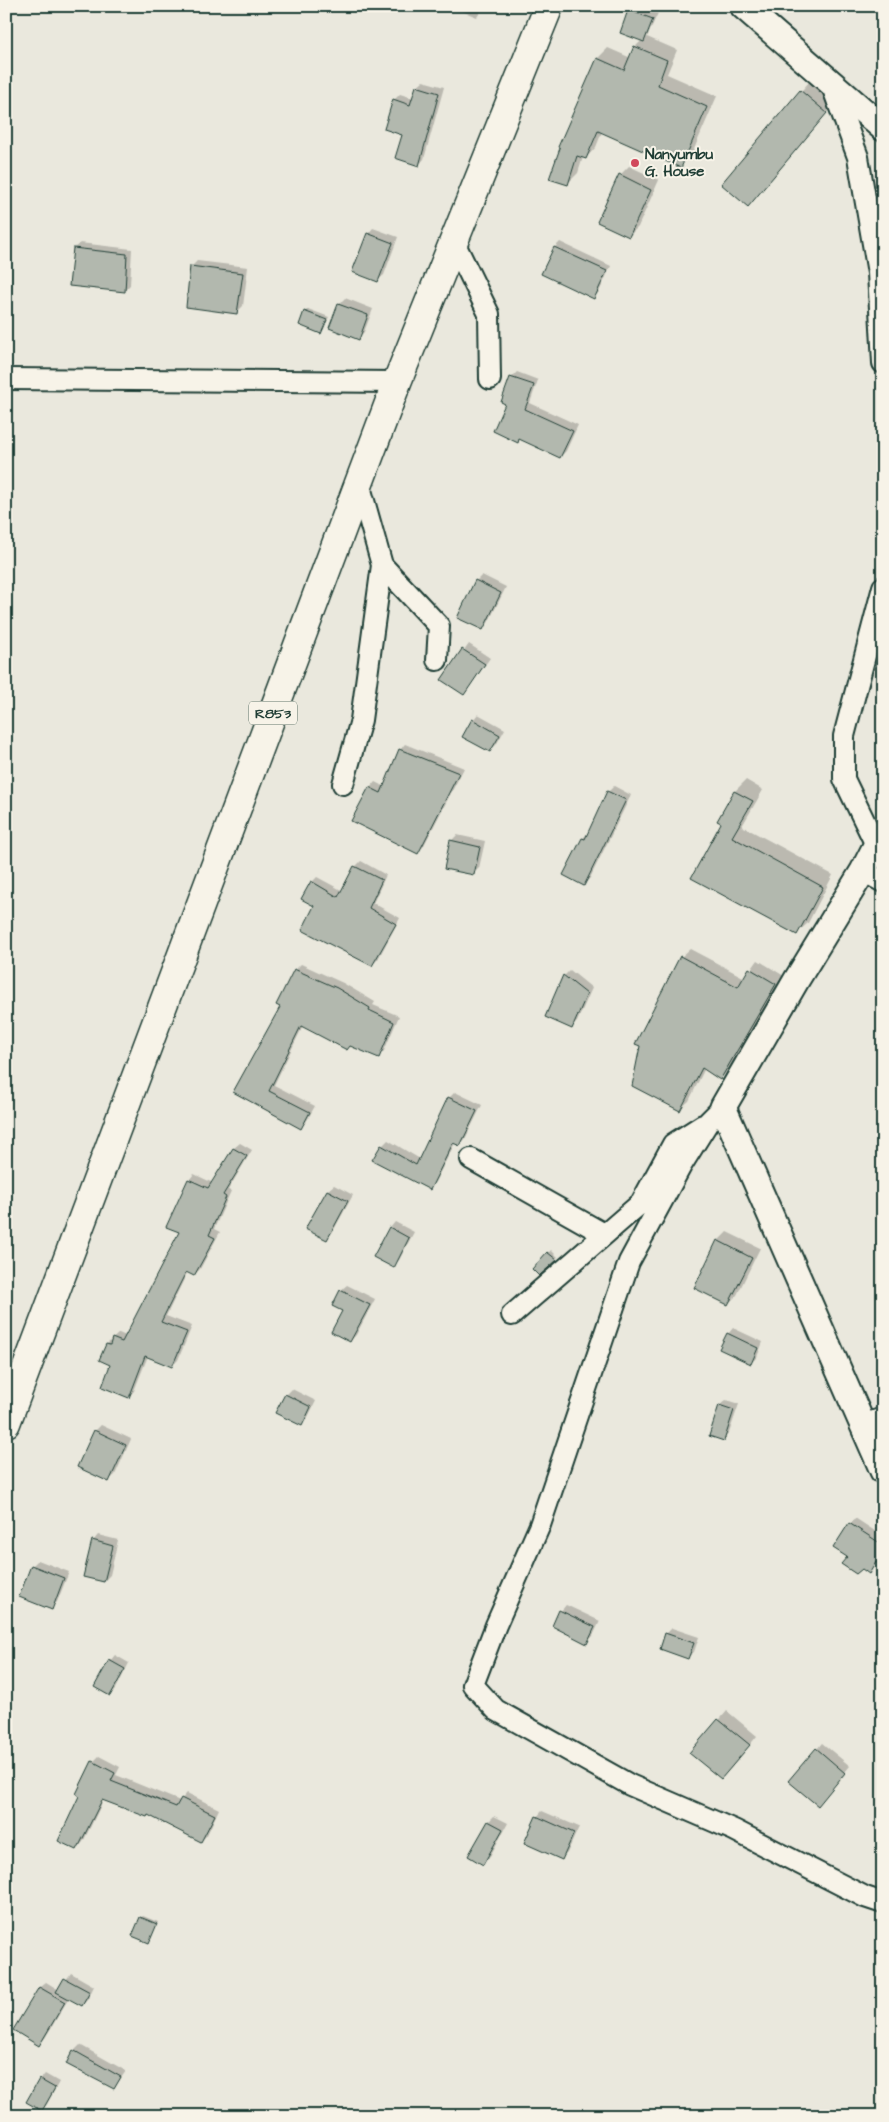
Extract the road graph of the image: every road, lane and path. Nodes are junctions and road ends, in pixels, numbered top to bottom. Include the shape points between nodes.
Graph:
1 (549, 6) edge
2 (743, 6) edge
3 (832, 86) junction
4 (883, 128) edge
5 (454, 242) junction
6 (883, 363) edge
7 (6, 379) edge
8 (490, 379) dead end
9 (397, 382) junction
10 (359, 484) junction
11 (382, 565) junction
12 (883, 587) edge
13 (437, 660) dead end
14 (343, 784) dead end
15 (879, 838) edge
16 (873, 876) edge
17 (716, 1114) junction
18 (471, 1159) dead end
19 (604, 1234) junction
20 (512, 1315) dead end
21 (873, 1421) edge
22 (6, 1423) edge
23 (883, 1470) edge
24 (883, 1903) edge

1 - 5 main road, R853
2 - 3 street
3 - 4 street
3 - 6 street via 858,157 878,273
5 - 8 street via 489,314
5 - 9 main road, R853
7 - 9 street
9 - 10 main road, R853
10 - 11 street
10 - 22 main road, R853
11 - 13 street via 440,626
11 - 14 street via 361,720
12 - 15 street via 844,736 844,779
15 - 16 street
16 - 17 street via 797,978
17 - 19 street via 674,1144 641,1202
17 - 21 street
17 - 24 street via 681,1166 629,1262 540,1525 473,1686 496,1710 630,1785 734,1830 865,1897
18 - 19 street
19 - 20 street
21 - 23 street

